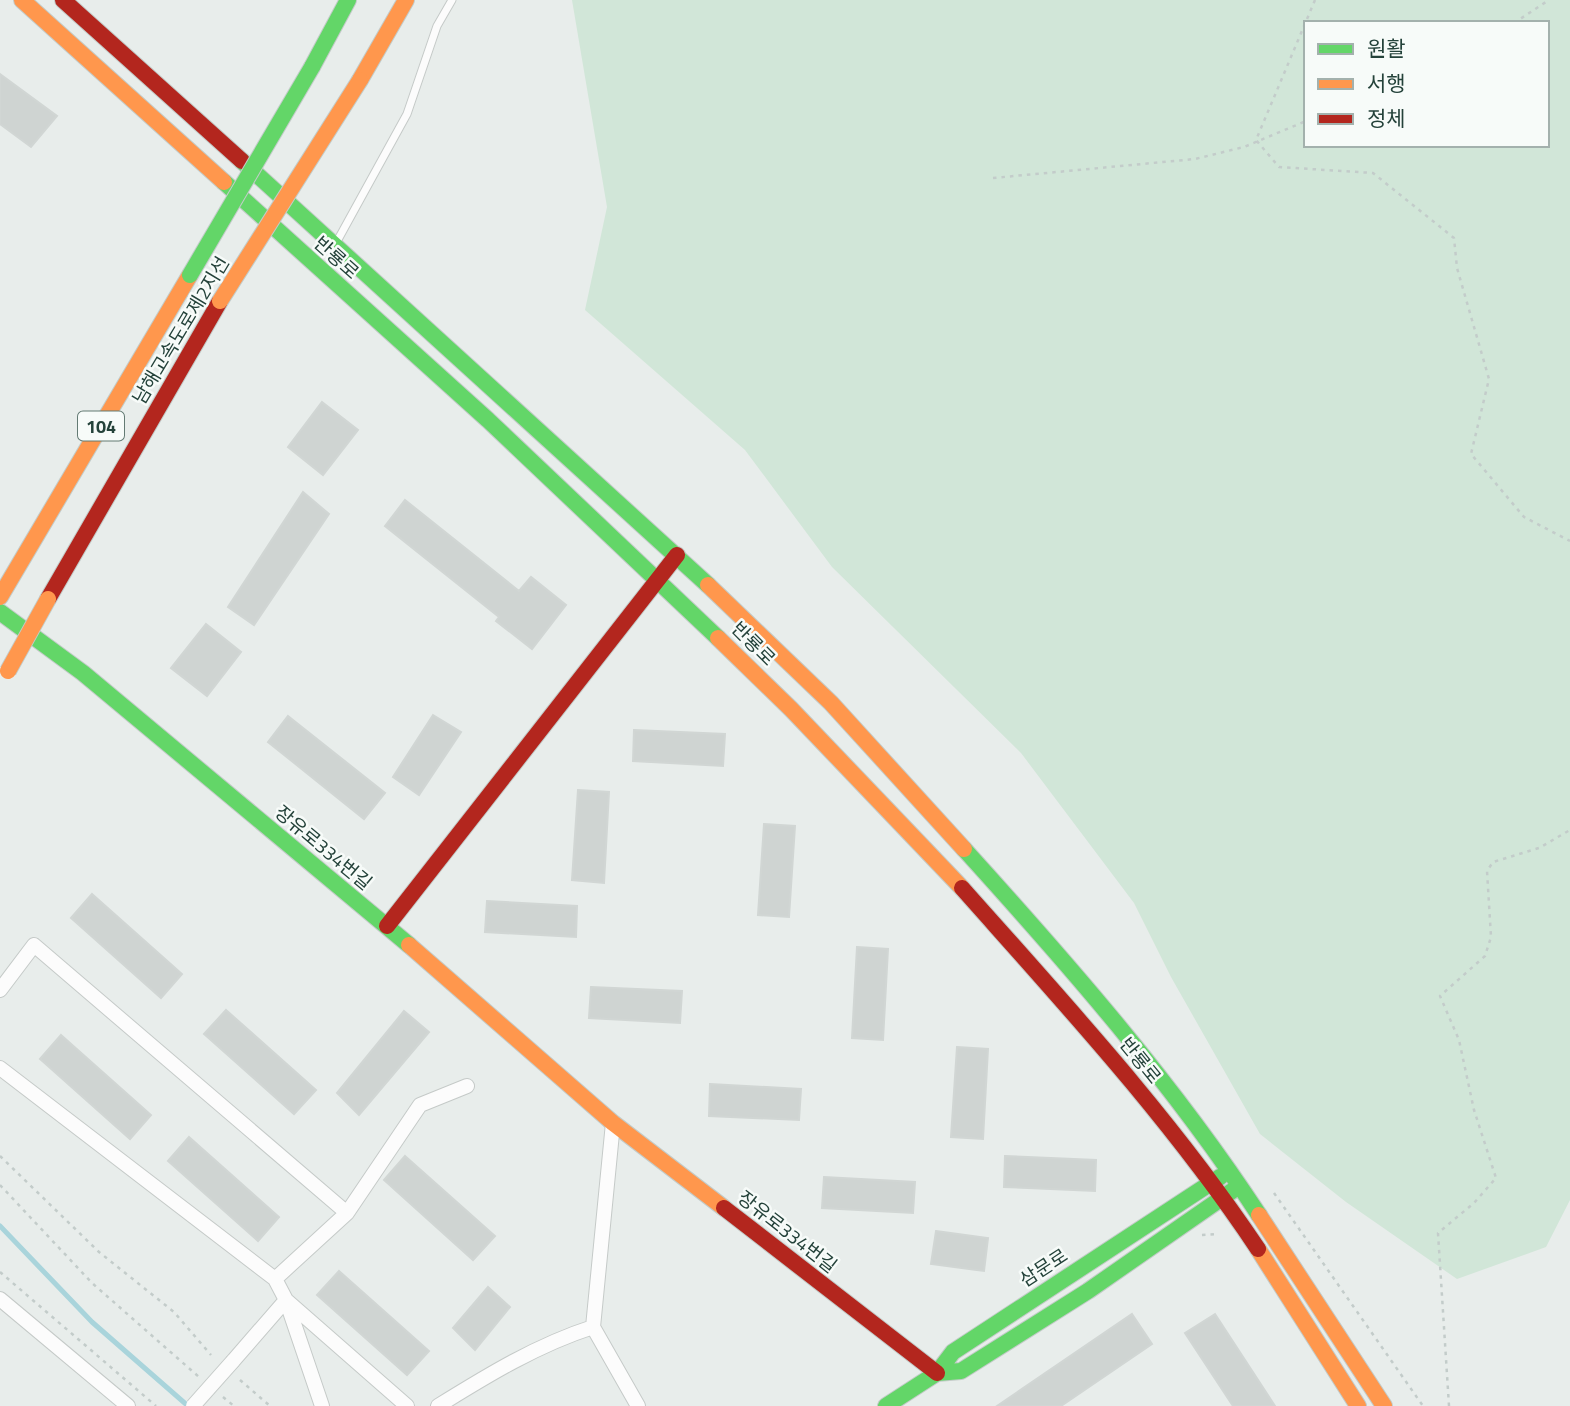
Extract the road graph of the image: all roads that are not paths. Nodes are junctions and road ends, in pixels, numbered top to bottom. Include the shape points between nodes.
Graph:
1 (22, 0) edge
2 (63, 0) edge
3 (348, 0) edge
4 (406, 0) edge
5 (452, 0) edge
6 (334, 246) junction
7 (677, 555) junction
8 (659, 578) junction
9 (0, 597) edge
10 (0, 612) edge
11 (0, 686) edge
12 (387, 926) junction
13 (0, 990) edge
14 (0, 1068) edge
15 (467, 1086) dead end
16 (613, 1123) junction
17 (1230, 1171) junction
18 (1211, 1181) junction
19 (1240, 1186) junction
20 (1222, 1198) junction
21 (347, 1213) junction
22 (275, 1279) junction
23 (0, 1299) edge
24 (286, 1300) junction
25 (593, 1326) junction
26 (937, 1373) junction
27 (128, 1406) edge
28 (193, 1406) edge
29 (322, 1406) edge
30 (407, 1406) edge
31 (438, 1406) edge
32 (638, 1406) edge
33 (886, 1406) edge
34 (1358, 1406) edge
35 (1384, 1406) edge

1 - 8 main road, 반룡로
2 - 6 main road, 반룡로
3 - 9 main road, 남해고속도로제2지선 / 104, bridge
4 - 11 main road, 남해고속도로제2지선 / 104, bridge via 220,301
5 - 6 lane via 437,26 407,114
6 - 7 main road, 반룡로
7 - 8 main road
7 - 17 main road, 반룡로 via 831,703 970,856 1129,1040
8 - 12 main road
8 - 18 main road, 반룡로 via 957,881 1116,1061
10 - 12 main road, 장유로334번길 via 83,673
12 - 16 main road, 장유로334번길
13 - 21 street via 34,944
14 - 22 street
15 - 21 street via 420,1105
16 - 25 street
16 - 26 main road, 장유로334번길
17 - 18 main road, 삼문로
17 - 19 main road, 반룡로
18 - 20 main road, 반룡로
18 - 26 main road, 삼문로 via 953,1352
19 - 20 main road
19 - 35 main road, 반룡로
20 - 26 main road via 961,1371
20 - 34 main road, 반룡로
21 - 22 street
22 - 24 street
23 - 27 street
24 - 28 street, bridge
24 - 29 street
24 - 30 street
25 - 31 street via 496,1370
25 - 32 street
26 - 33 main road, 삼문로

